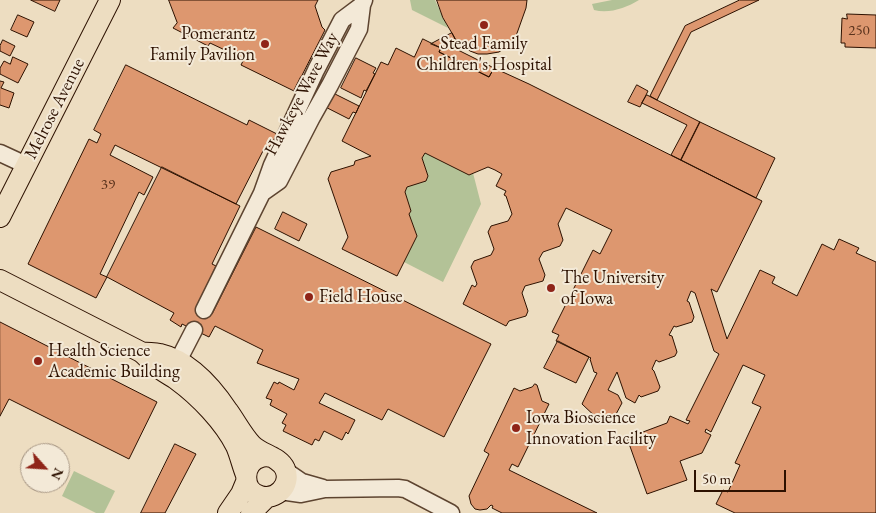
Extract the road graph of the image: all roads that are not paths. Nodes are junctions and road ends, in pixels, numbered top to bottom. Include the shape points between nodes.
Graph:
1 (110, 0) edge
2 (363, 2) edge
3 (0, 153) edge
4 (26, 165) junction
5 (0, 217) edge
6 (0, 280) edge
7 (204, 310) dead end
8 (194, 330) dead end
9 (141, 352) junction
10 (178, 361) junction
11 (279, 464) junction
12 (246, 478) junction
13 (325, 489) junction
14 (274, 494) junction
15 (228, 513) edge
16 (251, 513) edge
17 (450, 513) edge

1 - 4 main road, Melrose Avenue
2 - 7 street, Hawkeye Wave Way via 359,29 279,180 262,193
3 - 4 street
4 - 5 main road, Melrose Avenue
6 - 9 main road
8 - 10 street
9 - 10 main road via 161,354
9 - 12 main road via 192,392 215,416 235,445
10 - 11 main road via 207,383 253,446
11 - 12 main road via 264,456 247,468
11 - 13 street via 302,482
11 - 14 main road via 287,478 285,486
12 - 14 main road via 249,488 259,496
12 - 15 main road via 241,494
13 - 14 street via 301,494
13 - 17 street via 405,489
14 - 16 main road

